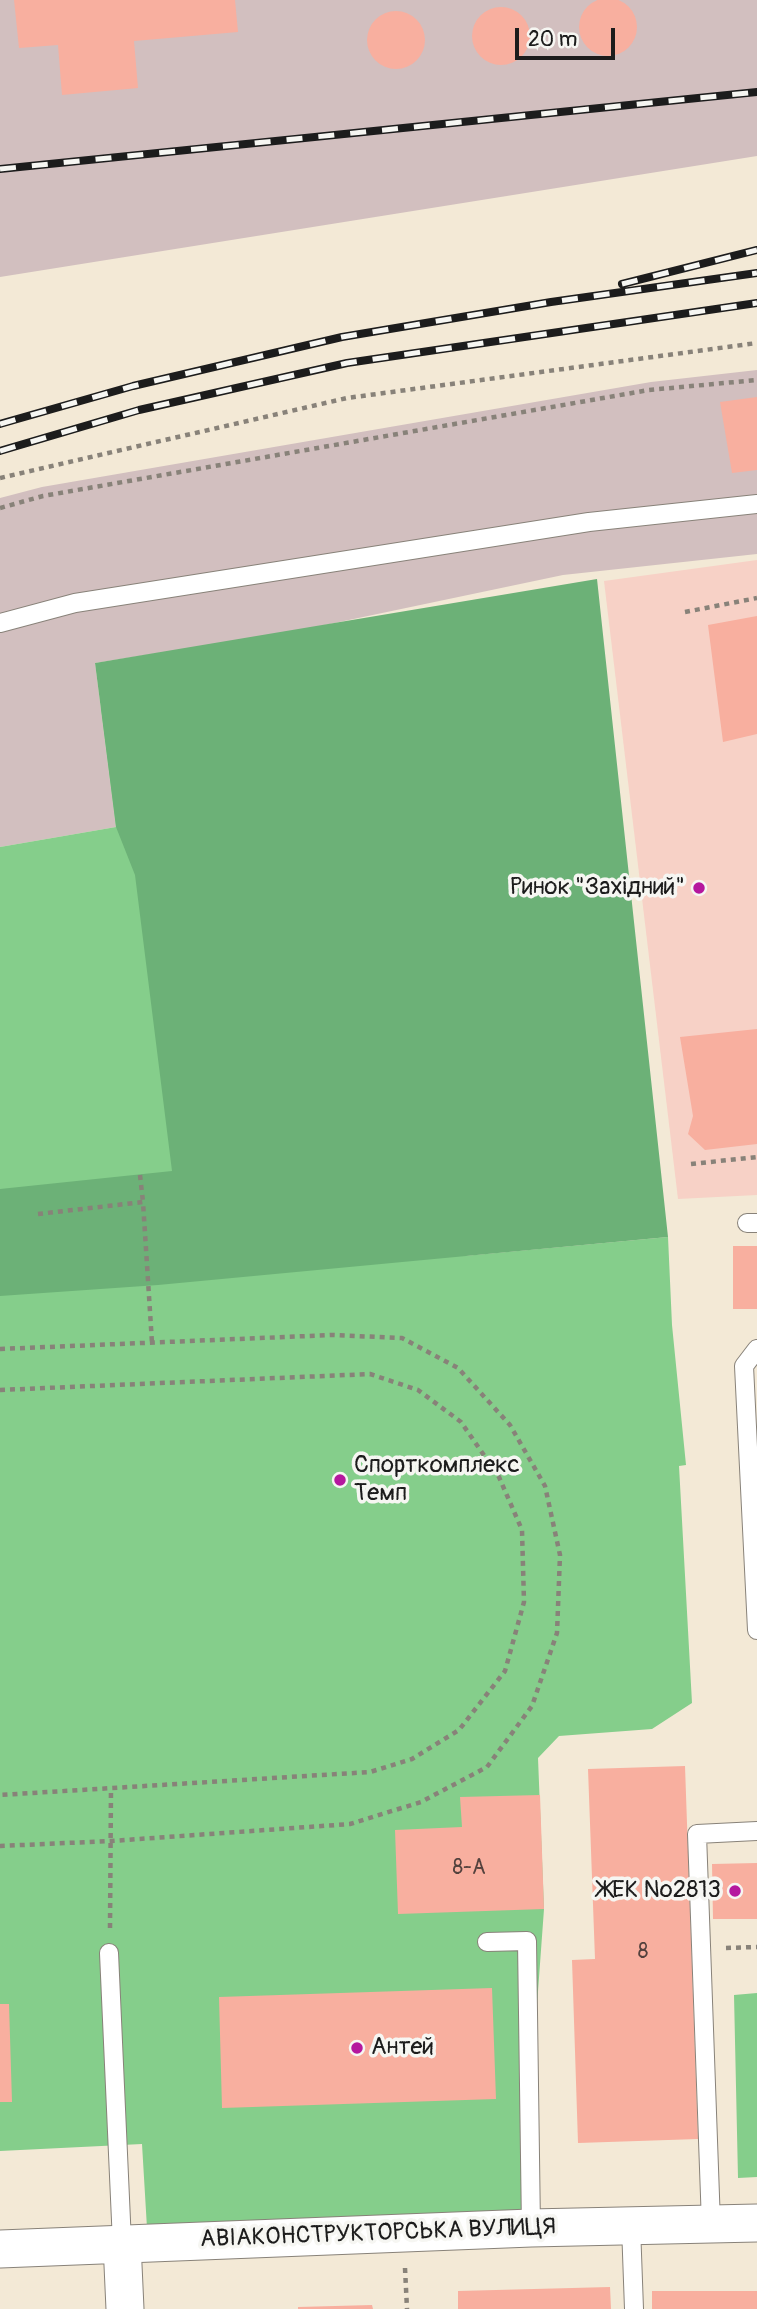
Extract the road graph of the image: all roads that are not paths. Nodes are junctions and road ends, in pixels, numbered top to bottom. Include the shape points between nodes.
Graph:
1 (757, 504) edge
2 (0, 623) edge
3 (757, 1349) edge
4 (757, 1630) edge
5 (757, 1831) edge
6 (487, 1942) dead end
7 (109, 1953) road end
8 (757, 2223) edge
9 (711, 2224) junction
10 (631, 2226) junction
11 (531, 2228) junction
12 (122, 2243) junction
13 (0, 2249) edge
14 (125, 2309) edge
15 (634, 2309) edge

1 - 2 lane via 589,522 156,590 75,603
3 - 4 lane via 744,1366
5 - 9 lane via 697,1834
6 - 11 lane via 527,1941
7 - 12 lane
8 - 9 street, АВІАКОНСТРУКТОРСЬКА ВУЛИЦЯ
9 - 10 street, АВІАКОНСТРУКТОРСЬКА ВУЛИЦЯ
10 - 11 street, АВІАКОНСТРУКТОРСЬКА ВУЛИЦЯ
10 - 15 lane
11 - 12 street, АВІАКОНСТРУКТОРСЬКА ВУЛИЦЯ
12 - 13 street, АВІАКОНСТРУКТОРСЬКА ВУЛИЦЯ
12 - 14 street

